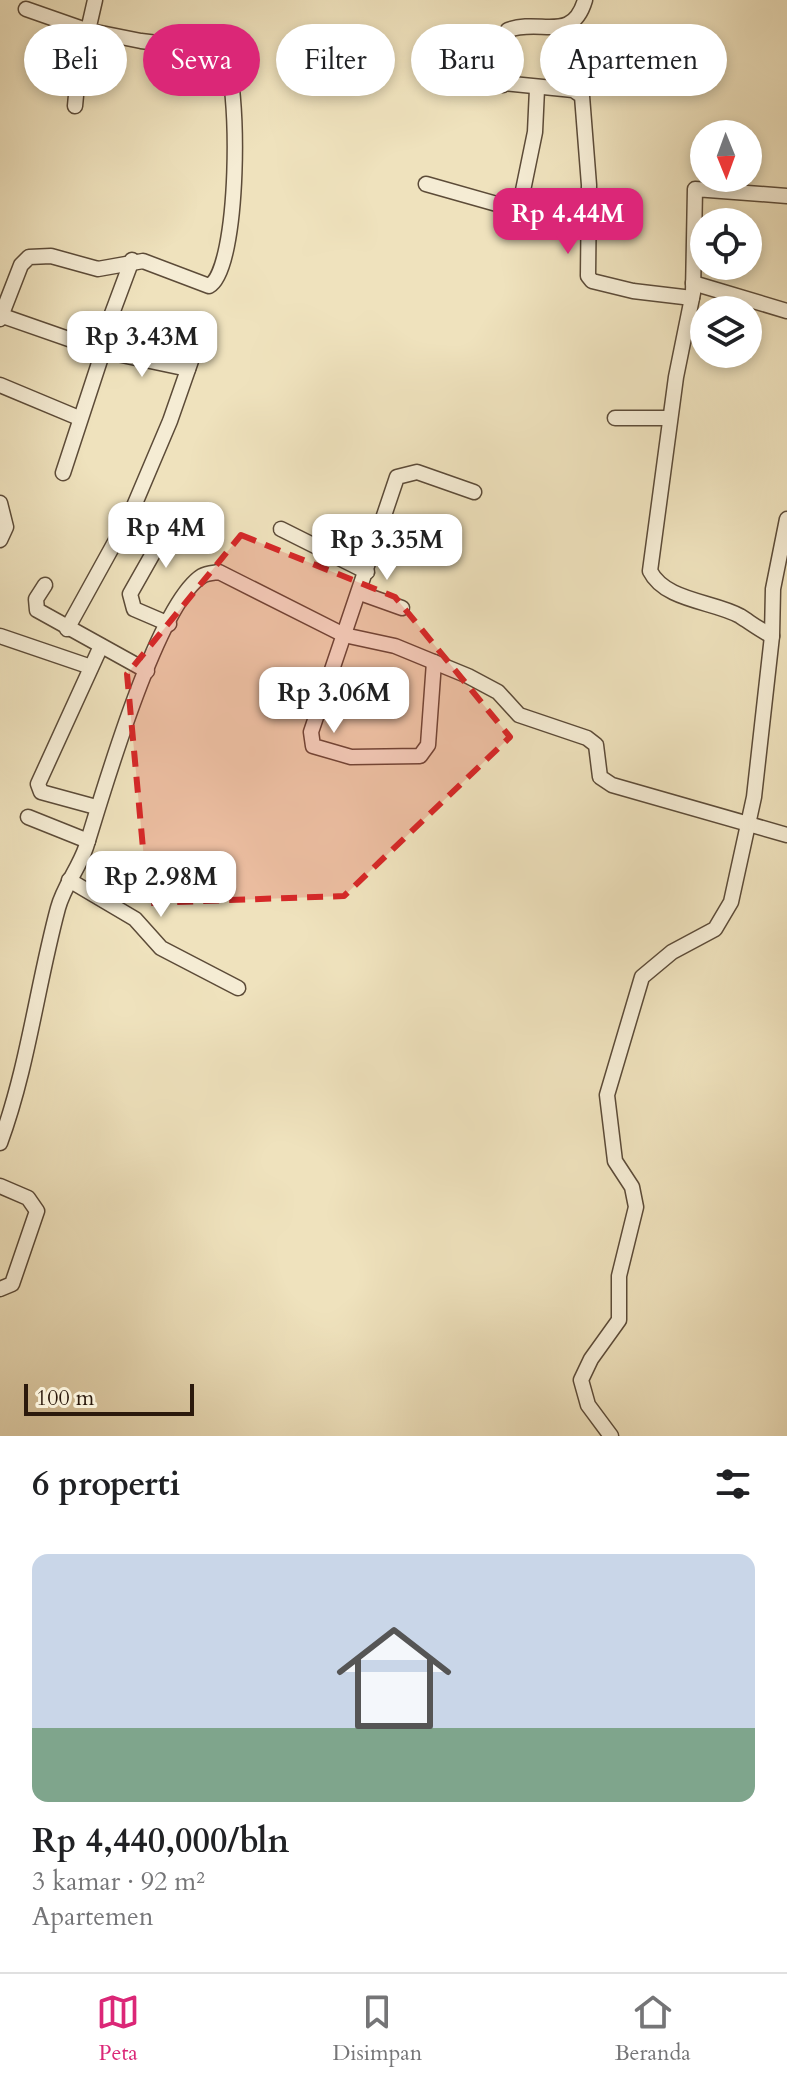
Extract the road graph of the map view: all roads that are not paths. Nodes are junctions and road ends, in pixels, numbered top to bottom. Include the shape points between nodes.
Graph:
1 (95, 0) edge
2 (585, 0) edge
3 (26, 9) dead end
4 (69, 24) edge
5 (88, 24) edge
6 (524, 28) edge
7 (127, 38) edge
8 (524, 87) edge
9 (537, 89) junction
10 (76, 96) edge
11 (75, 106) dead end
12 (426, 184) dead end
13 (787, 196) edge
14 (132, 260) junction
15 (693, 290) junction
16 (787, 311) edge
17 (1, 317) edge
18 (199, 338) dead end
19 (103, 351) junction
20 (188, 369) junction
21 (0, 385) edge
22 (79, 418) junction
23 (615, 418) dead end
24 (670, 418) junction
25 (63, 473) dead end
26 (474, 492) dead end
27 (0, 503) edge
28 (177, 511) dead end
29 (131, 513) junction
30 (787, 519) edge
31 (167, 529) junction
32 (281, 529) dead end
33 (0, 540) edge
34 (367, 572) junction
35 (45, 585) dead end
36 (360, 593) junction
37 (402, 608) dead end
38 (169, 624) junction
39 (67, 629) junction
40 (344, 635) junction
41 (0, 636) edge
42 (772, 636) junction
43 (101, 646) junction
44 (434, 662) junction
45 (91, 667) junction
46 (147, 671) junction
47 (96, 807) junction
48 (28, 817) dead end
49 (749, 824) junction
50 (787, 835) edge
51 (88, 841) junction
52 (69, 880) junction
53 (238, 988) dead end
54 (0, 1143) edge
55 (0, 1186) edge
56 (0, 1289) edge
57 (611, 1436) edge

1 - 5 street
2 - 6 street via 580,17 571,24
3 - 4 street
7 - 14 street via 223,51 229,60 234,179 230,230 216,282 200,285
8 - 9 street
9 - 12 street via 535,132 520,205 511,208
9 - 15 street via 573,90 584,100 588,276 633,291
10 - 11 street
13 - 15 street via 695,189
14 - 17 street via 98,269 51,256 29,257
14 - 19 street
15 - 16 street
15 - 24 street
17 - 19 street
18 - 20 street
19 - 20 street
19 - 22 street
20 - 29 street
21 - 22 street
22 - 25 street
23 - 24 street
24 - 42 street via 651,575 688,599 740,616
26 - 34 street via 417,472 401,474
27 - 33 street via 6,527
28 - 31 street
29 - 31 street
29 - 39 street
30 - 42 street via 773,589
31 - 38 street via 130,602 134,609
32 - 34 street
34 - 36 street
35 - 39 street via 35,608
36 - 37 street
36 - 40 street
38 - 40 street via 200,578 219,572
38 - 46 street
39 - 43 street
40 - 44 street via 395,646
40 - 44 street via 311,732 318,750 351,757 420,756 428,745
41 - 45 street
42 - 49 street
43 - 45 street
43 - 46 street
44 - 49 street via 498,692 519,715 587,738 596,745 600,777 612,785
45 - 47 street via 38,784 41,792
46 - 47 street
47 - 51 street
48 - 51 street
49 - 50 street
49 - 57 street via 723,919 715,929 672,952 637,984 607,1095 615,1161 632,1187 636,1207 619,1276 619,1320 581,1380 588,1405
51 - 52 street
52 - 53 street via 135,919 161,948
52 - 54 street
55 - 56 street via 28,1198 37,1211 12,1284

